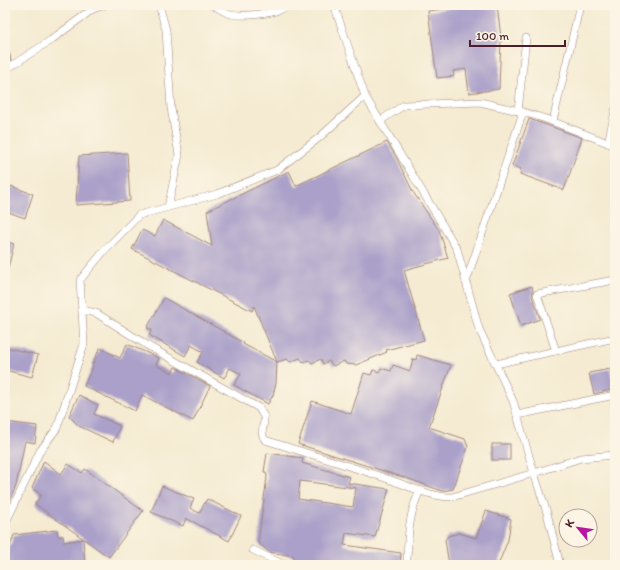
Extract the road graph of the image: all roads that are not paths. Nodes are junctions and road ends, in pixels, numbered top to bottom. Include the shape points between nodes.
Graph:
1 (105, 5) edge
2 (159, 5) edge
3 (214, 5) edge
4 (286, 5) edge
5 (334, 5) edge
6 (580, 5) edge
7 (526, 38) dead end
8 (5, 70) edge
9 (365, 96) junction
10 (521, 111) junction
11 (615, 111) edge
12 (380, 121) junction
13 (553, 121) junction
14 (612, 145) edge
15 (168, 207) junction
16 (615, 280) edge
17 (466, 282) junction
18 (82, 310) junction
19 (615, 338) edge
20 (556, 351) junction
21 (496, 364) junction
22 (615, 395) edge
23 (517, 415) junction
24 (615, 455) edge
25 (534, 473) junction
26 (420, 491) junction
27 (5, 524) edge
28 (253, 550) dead end
29 (407, 559) dead end
30 (284, 565) edge
31 (560, 565) edge

1 - 8 street via 93,9
2 - 15 street via 166,30 171,108 179,155
3 - 4 street via 230,14 258,15 283,9
5 - 9 street
6 - 13 street
7 - 10 street
9 - 12 street
9 - 15 street via 277,170 217,194
10 - 12 street via 480,102 404,105
10 - 13 street
10 - 17 street
11 - 14 street
12 - 17 street via 457,249
13 - 14 street
15 - 18 street via 139,215 80,280
16 - 20 street via 536,294
17 - 21 street via 479,329
18 - 26 street via 96,314 259,408 264,418 262,436 265,440
18 - 27 street via 84,344 57,428 40,451
19 - 20 street
20 - 21 street
21 - 23 street
22 - 23 street
23 - 25 street
24 - 25 street via 581,458
25 - 26 street via 452,497
25 - 31 street
26 - 29 street via 410,521
28 - 30 street

